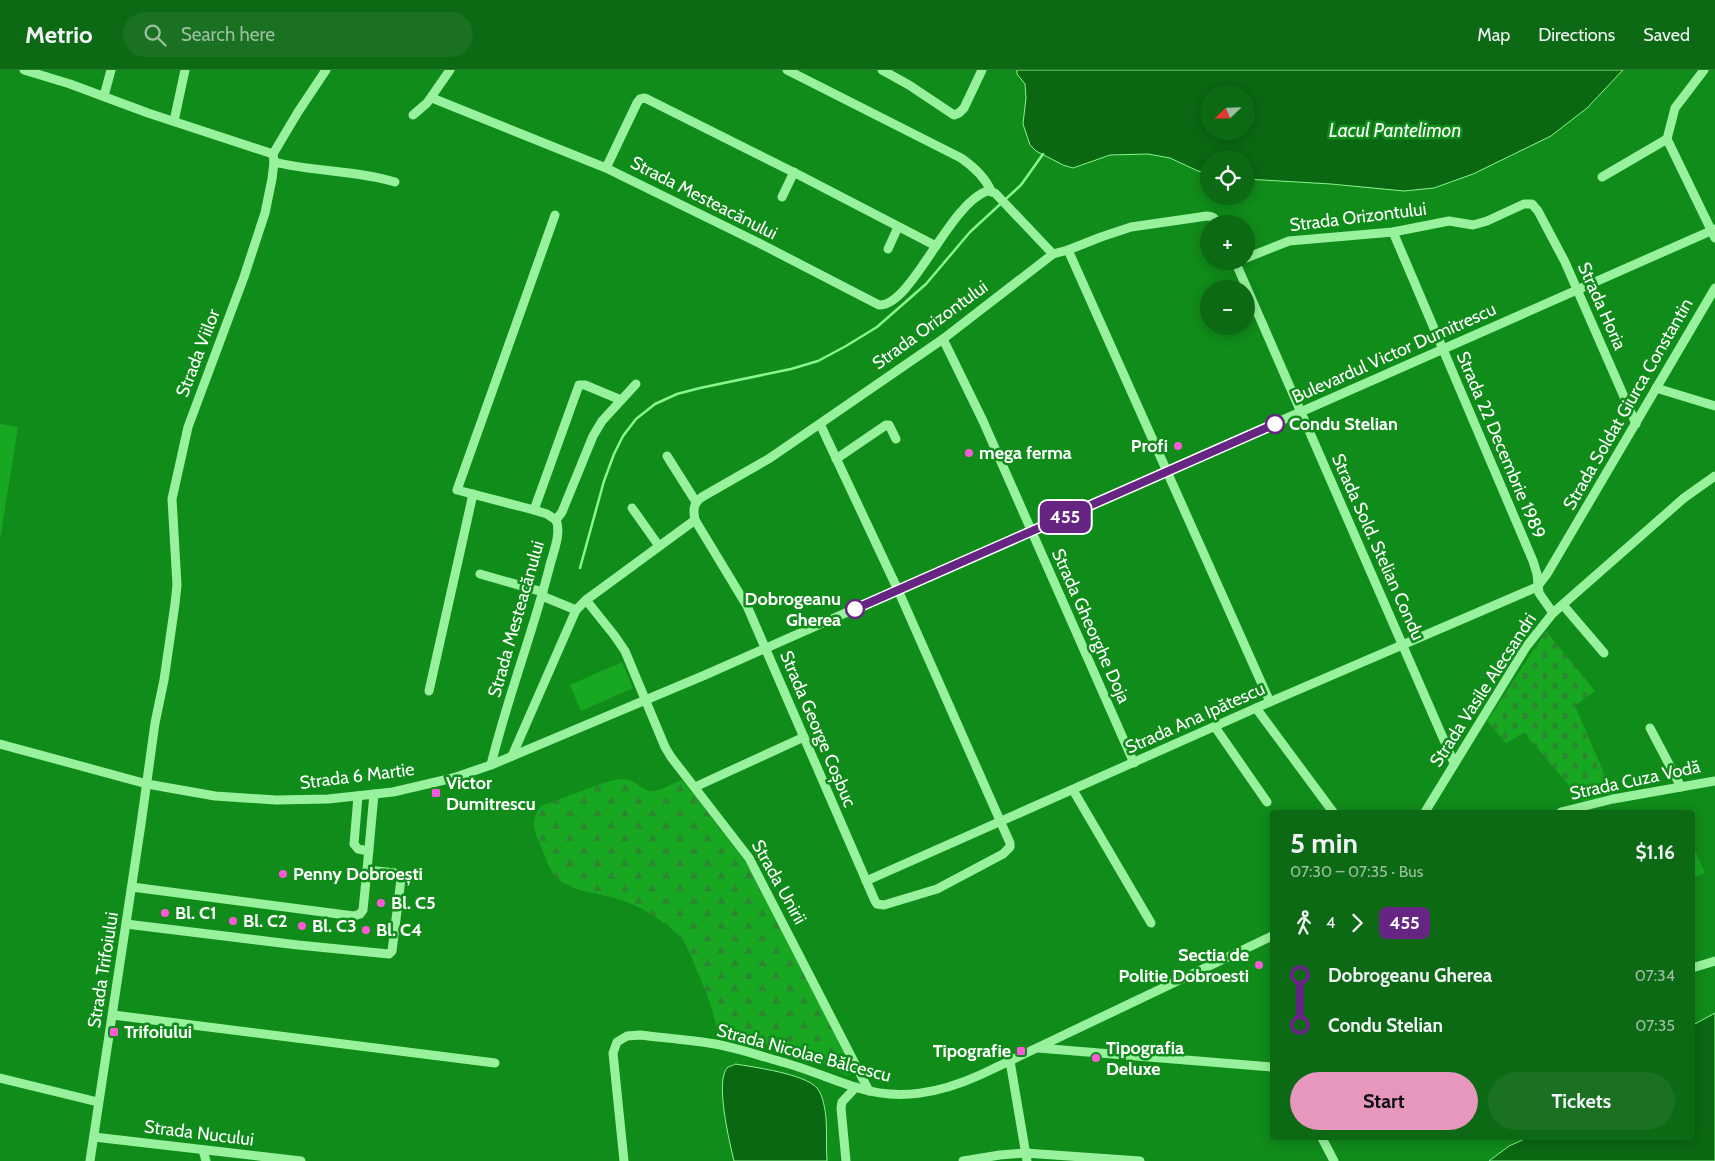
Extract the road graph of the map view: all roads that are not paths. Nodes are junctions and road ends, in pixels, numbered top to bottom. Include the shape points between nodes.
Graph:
1 (24, 70) edge
2 (111, 70) edge
3 (184, 70) edge
4 (326, 70) edge
5 (448, 70) edge
6 (787, 70) edge
7 (882, 70) edge
8 (982, 70) edge
9 (1704, 70) edge
10 (104, 96) junction
11 (432, 98) junction
12 (413, 115) dead end
13 (174, 121) junction
14 (1667, 139) junction
15 (274, 158) junction
16 (606, 168) junction
17 (794, 172) junction
18 (1602, 177) dead end
19 (395, 182) dead end
20 (993, 192) junction
21 (782, 197) dead end
22 (1532, 204) joint
23 (555, 214) dead end
24 (1200, 216) edge
25 (898, 227) junction
26 (1393, 232) junction
27 (1714, 233) edge
28 (936, 246) junction
29 (888, 250) dead end
30 (1068, 250) junction
31 (1053, 254) junction
32 (1255, 254) edge
33 (1239, 270) edge
34 (1715, 288) edge
35 (1578, 290) junction
36 (943, 340) junction
37 (1443, 349) junction
38 (636, 384) dead end
39 (1656, 388) junction
40 (621, 400) junction
41 (1715, 406) edge
42 (1301, 412) junction
43 (820, 424) junction
44 (1636, 424) junction
45 (896, 439) dead end
46 (667, 456) dead end
47 (836, 459) junction
48 (1168, 471) junction
49 (1715, 476) edge
50 (473, 494) junction
51 (696, 502) junction
52 (632, 508) dead end
53 (534, 510) junction
54 (694, 517) junction
55 (556, 520) junction
56 (1032, 532) junction
57 (659, 546) junction
58 (480, 574) dead end
59 (1537, 587) junction
60 (898, 590) junction
61 (542, 594) junction
62 (586, 600) junction
63 (1563, 605) junction
64 (576, 610) junction
65 (1553, 613) junction
66 (1403, 644) junction
67 (766, 649) junction
68 (1604, 653) dead end
69 (429, 691) dead end
70 (646, 700) junction
71 (1270, 702) junction
72 (1256, 708) junction
73 (1214, 726) junction
74 (1650, 728) dead end
75 (804, 737) junction
76 (0, 744) edge
77 (512, 756) junction
78 (1134, 763) junction
79 (1454, 763) junction
80 (491, 765) junction
81 (1715, 781) edge
82 (147, 784) junction
83 (695, 787) junction
84 (1681, 787) junction
85 (1073, 790) junction
86 (374, 794) junction
87 (358, 796) junction
88 (1266, 802) dead end
89 (1332, 810) edge
90 (1426, 810) edge
91 (1569, 810) edge
92 (1001, 822) junction
93 (369, 851) junction
94 (367, 870) junction
95 (866, 881) junction
96 (132, 887) junction
97 (1151, 923) dead end
98 (126, 924) junction
99 (1270, 937) edge
100 (1715, 961) edge
101 (1695, 967) edge
102 (113, 1015) junction
103 (1035, 1048) junction
104 (1010, 1061) junction
105 (495, 1063) dead end
106 (1270, 1067) edge
107 (0, 1078) edge
108 (856, 1088) junction
109 (868, 1091) junction
110 (98, 1102) junction
111 (94, 1137) junction
112 (1323, 1140) edge
113 (203, 1150) junction
114 (1026, 1157) edge
115 (90, 1161) edge
116 (206, 1161) edge
117 (301, 1161) edge
118 (624, 1161) edge
119 (846, 1161) edge
120 (963, 1161) edge
121 (1140, 1161) edge
122 (1334, 1161) edge

1 - 10 street
2 - 10 street
3 - 13 street
4 - 15 street via 298,112
5 - 11 street
6 - 20 street via 961,158 974,168
7 - 8 street via 954,114 964,108
9 - 14 street via 1675,108
10 - 13 street
11 - 12 street
11 - 16 street
13 - 15 street
14 - 18 street
14 - 27 street
15 - 19 street via 306,169
15 - 82 street, Strada Viilor via 270,197 188,427 172,499 176,604
16 - 17 street, Strada Mesteacănului via 637,103 643,98
16 - 28 street, Strada Mesteacănului via 879,306 889,303 905,289
17 - 21 street, Strada Mesteacănului
17 - 25 street, Strada Mesteacănului
20 - 28 street, Strada Mesteacănului via 982,193 970,201
20 - 31 street
22 - 26 street, Strada Orizontului via 1524,204 1473,225 1449,220
22 - 35 street, Strada Horia
23 - 50 street via 457,490
24 - 30 street, Strada Orizontului via 1131,227
25 - 28 street, Strada Mesteacănului
25 - 29 street
26 - 32 street, Strada Orizontului via 1289,241
26 - 37 street, Strada 22 Decembrie 1989
27 - 35 street, Bulevardul Victor Dumitrescu
30 - 31 street, Strada Orizontului
30 - 48 street
31 - 36 street, Strada Orizontului
33 - 42 street, Strada Sold. Stelian Condu
34 - 39 street, Strada Soldat Giurca Constantin
35 - 37 street, Bulevardul Victor Dumitrescu
35 - 44 street, Strada Horia
36 - 43 street, Strada Orizontului
36 - 56 street, Strada Gheorghe Doja
37 - 42 street, Bulevardul Victor Dumitrescu
37 - 59 street, Strada 22 Decembrie 1989 via 1535,568
38 - 40 street, Strada Mesteacănului
39 - 41 street
39 - 44 street, Strada Soldat Giurca Constantin
40 - 53 street via 579,385
40 - 55 street, Strada Mesteacănului via 593,436
42 - 48 street, Bulevardul Victor Dumitrescu
42 - 66 street, Strada Sold. Stelian Condu
43 - 47 street
43 - 51 street, Strada Orizontului
44 - 59 street, Strada Soldat Giurca Constantin via 1548,574
45 - 47 street via 886,425
46 - 51 street
47 - 60 street
48 - 56 street, Bulevardul Victor Dumitrescu
48 - 71 street
49 - 63 street, Strada Vasile Alecsandri via 1684,498
50 - 53 street
50 - 69 street
51 - 54 street
52 - 57 street
53 - 55 street
54 - 57 street
54 - 67 street, Strada George Coșbuc via 738,589
55 - 61 street, Strada Mesteacănului via 556,538
56 - 60 street, Bulevardul Victor Dumitrescu
56 - 78 street, Strada Gheorghe Doja
57 - 62 street
58 - 61 street
59 - 65 street, Strada 22 Decembrie 1989
59 - 66 street, Strada Ana Ipătescu
60 - 67 street, Bulevardul Victor Dumitrescu
60 - 92 street
61 - 64 street
61 - 80 street, Strada Mesteacănului
62 - 64 street
62 - 70 street, Strada Unirii via 625,651
63 - 65 street, Strada Vasile Alecsandri
63 - 68 street
64 - 77 street
65 - 79 street, Strada Vasile Alecsandri via 1526,647
66 - 71 street, Strada Ana Ipătescu
66 - 79 street, Strada Sold. Stelian Condu
67 - 70 street, Bulevardul Victor Dumitrescu
67 - 75 street, Strada George Coșbuc
70 - 77 street, Strada 6 Martie
70 - 83 street, Strada Unirii via 665,747
71 - 72 street, Strada Ana Ipătescu
72 - 73 street, Strada Ana Ipătescu
72 - 89 street
73 - 78 street, Strada Ana Ipătescu
73 - 88 street
74 - 84 street
75 - 83 street
75 - 95 street, Strada George Coșbuc
76 - 82 street, Strada 6 Martie
77 - 80 street, Strada 6 Martie
78 - 85 street, Strada Ana Ipătescu
79 - 90 street, Strada Vasile Alecsandri
80 - 86 street, Strada 6 Martie via 415,788
81 - 84 street, Strada Cuza Vodă
82 - 87 street, Strada 6 Martie via 239,798 301,800
82 - 96 street, Strada Trifoiului
83 - 109 street, Strada Unirii via 749,858
84 - 91 street, Strada Cuza Vodă
85 - 92 street, Strada Ana Ipătescu
85 - 97 street
86 - 87 street, Strada 6 Martie
86 - 93 street
87 - 93 street via 354,844 358,849
92 - 95 street, Strada Ana Ipătescu
92 - 95 street, Strada George Coșbuc via 1010,843 1008,850 937,889 880,904 875,901
93 - 94 street
94 - 96 street via 363,910 358,916
94 - 98 street via 400,876 392,951 389,954
96 - 98 street, Strada Trifoiului
98 - 102 street, Strada Trifoiului
99 - 103 street
100 - 101 street
102 - 105 street
102 - 110 street, Strada Trifoiului
103 - 104 street, Strada Nicolae Bălcescu
103 - 106 street
104 - 109 street, Strada Nicolae Bălcescu via 933,1092 894,1095
104 - 114 street
107 - 110 street
108 - 109 street, Strada Nicolae Bălcescu
108 - 118 street, Strada Nicolae Bălcescu via 806,1068 716,1045 627,1036 617,1042 613,1053
108 - 119 street via 842,1102
110 - 111 street, Strada Trifoiului
111 - 113 street, Strada Nucului
111 - 115 street, Strada Trifoiului
112 - 122 street
113 - 116 street
113 - 117 street, Strada Nucului
114 - 120 street via 1000,1154
114 - 121 street

